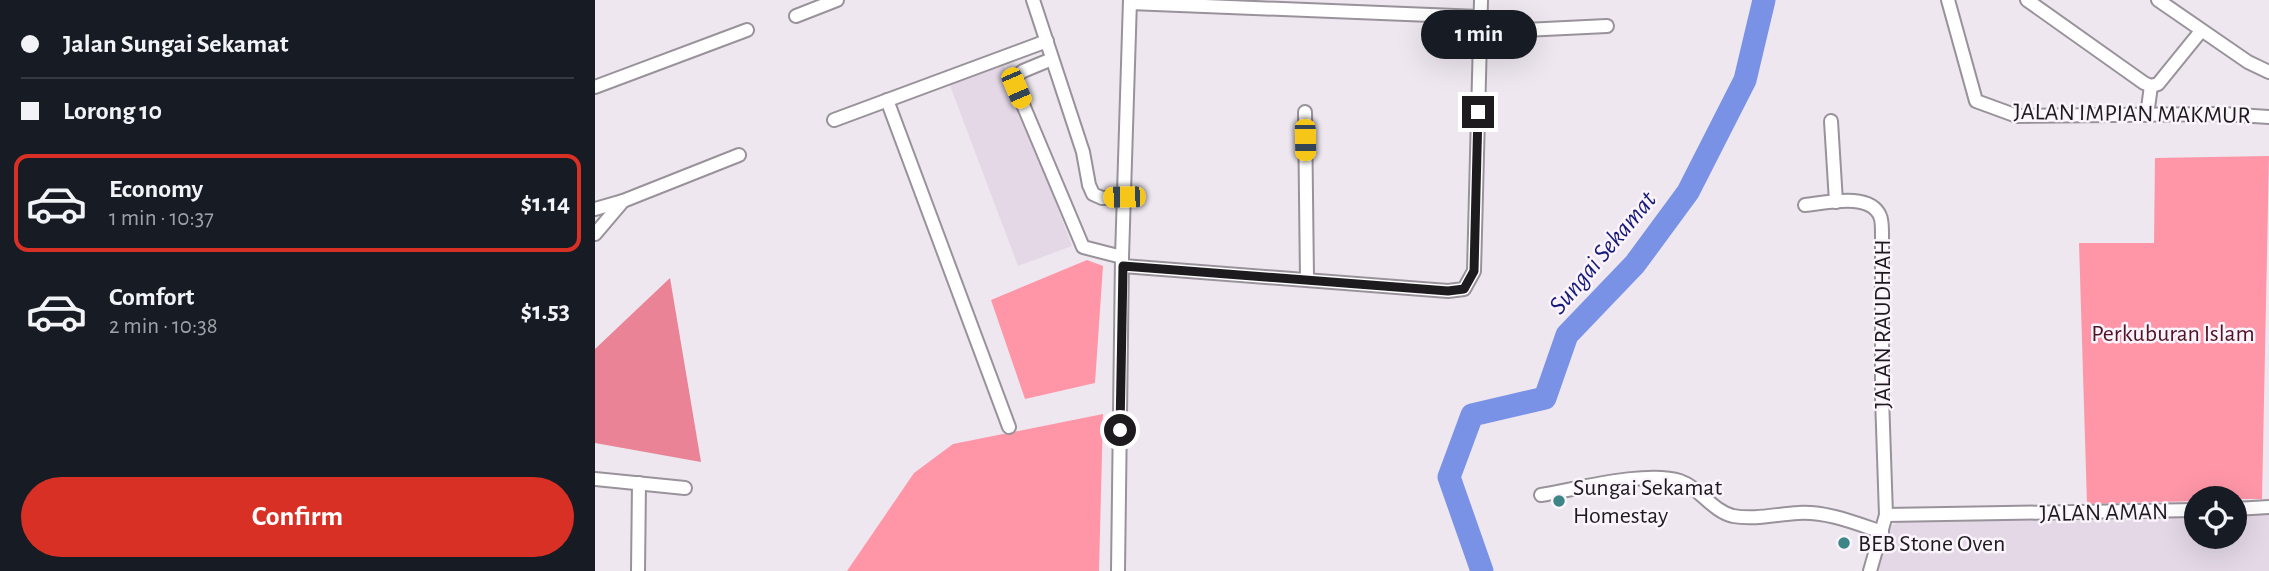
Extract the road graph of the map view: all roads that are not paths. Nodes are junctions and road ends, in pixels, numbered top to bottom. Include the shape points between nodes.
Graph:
1 (837, 0) edge
2 (1033, 0) edge
3 (1481, 0) edge
4 (1948, 0) edge
5 (2027, 0) edge
6 (2158, 0) edge
7 (1130, 2) edge
8 (796, 16) dead end
9 (1480, 17) junction
10 (1607, 26) dead end
11 (747, 30) dead end
12 (2201, 31) junction
13 (1480, 32) junction
14 (1047, 41) junction
15 (1052, 59) junction
16 (2269, 72) edge
17 (2151, 86) junction
18 (595, 87) edge
19 (887, 100) junction
20 (1305, 112) dead end
21 (2147, 115) junction
22 (2269, 117) edge
23 (834, 120) dead end
24 (1831, 121) dead end
25 (739, 155) dead end
26 (1124, 197) junction
27 (623, 201) junction
28 (1836, 202) junction
29 (1805, 205) dead end
30 (595, 209) edge
31 (595, 234) edge
32 (1123, 262) junction
33 (1307, 279) junction
34 (1009, 427) dead end
35 (595, 479) edge
36 (639, 484) junction
37 (685, 488) dead end
38 (1541, 495) dead end
39 (2269, 507) edge
40 (2247, 508) edge
41 (2184, 510) edge
42 (1886, 514) junction
43 (1882, 532) junction
44 (638, 571) edge
45 (1118, 571) edge
46 (1870, 571) edge

1 - 8 street
2 - 14 street
3 - 9 street
4 - 21 street, JALAN IMPIAN MAKMUR via 1976,101 2017,116
5 - 17 street
6 - 12 street
7 - 9 street
7 - 26 street
9 - 13 street
10 - 13 street
11 - 18 street
12 - 16 street
12 - 17 street via 2158,84
13 - 33 street via 1474,271 1464,289
14 - 15 street
14 - 19 street
15 - 26 street via 1093,194
15 - 32 street via 1014,78 1016,88 1083,247
17 - 21 street
19 - 23 street
19 - 34 street
20 - 33 street
21 - 22 street, JALAN IMPIAN MAKMUR
24 - 28 street
25 - 27 street
26 - 32 street
27 - 30 street
27 - 31 street
28 - 29 street, JALAN RAUDHAH
28 - 42 street, JALAN RAUDHAH via 1861,200 1880,215
32 - 33 street
32 - 45 street
35 - 36 street
36 - 37 street
36 - 44 street
38 - 43 street via 1664,477 1682,482 1731,516 1812,513
39 - 40 street
41 - 42 street, JALAN AMAN
42 - 43 street
43 - 46 street

